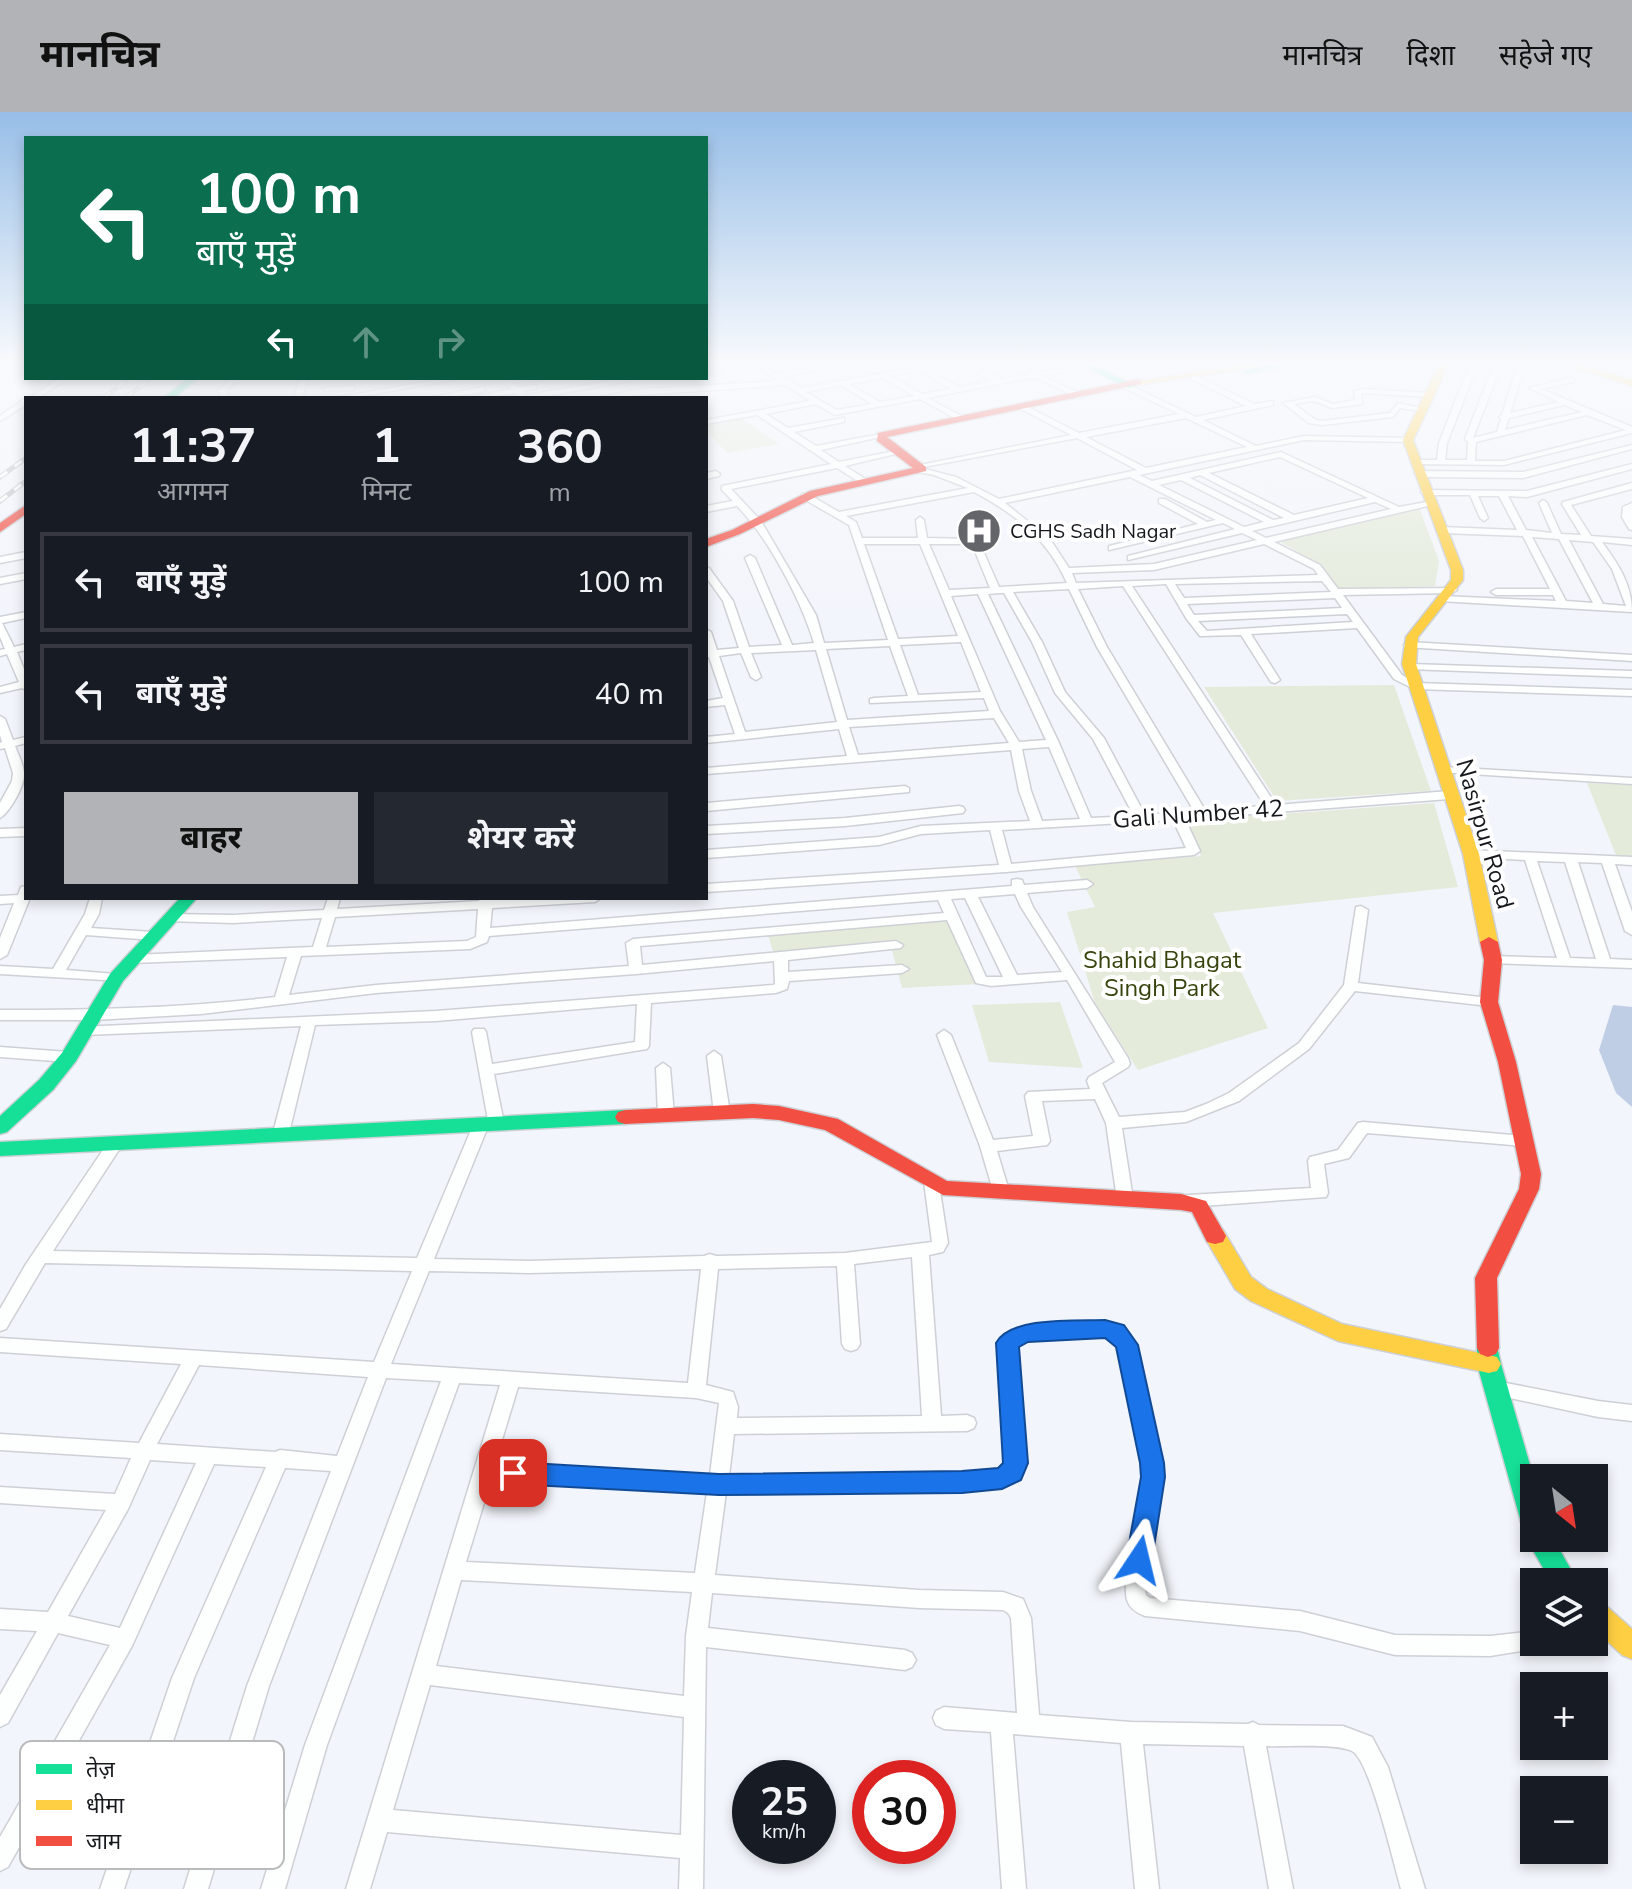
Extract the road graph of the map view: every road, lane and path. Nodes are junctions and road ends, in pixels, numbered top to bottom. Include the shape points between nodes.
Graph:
1 (815, 449) edge
2 (896, 449) edge
3 (1017, 449) edge
4 (1103, 449) edge
5 (1244, 449) edge
6 (1411, 449) edge
7 (1442, 449) edge
8 (1472, 449) edge
9 (1560, 449) edge
10 (1624, 449) edge
11 (900, 452) junction
12 (836, 463) junction
13 (1441, 463) junction
14 (1471, 463) junction
15 (1632, 466) edge
16 (918, 470) junction
17 (1143, 470) junction
18 (1129, 473) junction
19 (1202, 473) junction
20 (716, 474) dead end
21 (708, 476) edge
22 (1182, 477) junction
23 (864, 482) junction
24 (1422, 482) junction
25 (1151, 484) junction
26 (1628, 488) edge
27 (972, 490) junction
28 (1473, 493) junction
29 (1502, 493) junction
30 (805, 496) junction
31 (1376, 499) junction
32 (1162, 501) dead end
33 (997, 502) junction
34 (738, 503) junction
35 (1543, 503) dead end
36 (1632, 506) edge
37 (1395, 508) junction
38 (708, 509) edge
39 (24, 510) edge
40 (839, 515) junction
41 (1292, 518) junction
42 (1484, 518) dead end
43 (920, 520) dead end
44 (1226, 520) junction
45 (757, 521) junction
46 (1272, 523) junction
47 (1206, 525) junction
48 (1632, 527) edge
49 (0, 529) edge
50 (1245, 529) junction
51 (1442, 530) junction
52 (1524, 533) junction
53 (1560, 536) junction
54 (1592, 539) junction
55 (923, 540) junction
56 (1267, 540) junction
57 (858, 541) junction
58 (708, 542) edge
59 (1630, 545) edge
60 (1112, 548) dead end
61 (22, 556) edge
62 (750, 558) dead end
63 (1131, 558) dead end
64 (0, 560) edge
65 (1064, 571) junction
66 (708, 573) edge
67 (24, 577) edge
68 (1326, 578) junction
69 (0, 581) edge
70 (1169, 582) junction
71 (1126, 583) junction
72 (1071, 587) junction
73 (996, 591) junction
74 (1008, 591) junction
75 (982, 592) junction
76 (1555, 592) junction
77 (945, 593) junction
78 (1448, 593) junction
79 (1337, 594) junction
80 (1181, 601) junction
81 (1562, 604) junction
82 (1599, 606) junction
83 (1632, 609) edge
84 (1349, 611) junction
85 (24, 616) edge
86 (1191, 618) junction
87 (0, 623) edge
88 (1360, 625) junction
89 (1244, 632) junction
90 (965, 639) junction
91 (893, 641) junction
92 (821, 644) junction
93 (1409, 645) junction
94 (788, 646) junction
95 (745, 650) junction
96 (5, 652) edge
97 (709, 653) edge
98 (1565, 655) junction
99 (1632, 658) edge
100 (1410, 667) junction
101 (1576, 672) junction
102 (1632, 674) edge
103 (756, 677) dead end
104 (1275, 680) dead end
105 (24, 682) edge
106 (24, 685) edge
107 (1414, 686) junction
108 (0, 690) edge
109 (1632, 693) edge
110 (988, 695) junction
111 (914, 699) junction
112 (727, 701) junction
113 (874, 701) dead end
114 (708, 704) edge
115 (997, 714) junction
116 (0, 719) edge
117 (843, 725) junction
118 (741, 736) junction
119 (708, 740) edge
120 (1053, 743) junction
121 (5, 745) edge
122 (1016, 746) junction
123 (854, 759) junction
124 (1443, 770) junction
125 (708, 771) edge
126 (1632, 781) edge
127 (905, 790) dead end
128 (1449, 795) junction
129 (708, 807) edge
130 (1272, 808) junction
131 (959, 810) dead end
132 (1201, 813) junction
133 (0, 814) edge
134 (1177, 816) junction
135 (1141, 818) junction
136 (1087, 822) junction
137 (1037, 823) junction
138 (995, 826) junction
139 (708, 830) edge
140 (24, 832) edge
141 (0, 833) edge
142 (708, 854) edge
143 (1471, 854) junction
144 (1530, 857) junction
145 (1570, 858) junction
146 (1607, 860) junction
147 (1632, 861) edge
148 (1009, 868) junction
149 (1087, 884) dead end
150 (708, 888) edge
151 (1019, 888) junction
152 (969, 892) junction
153 (24, 894) edge
154 (942, 894) junction
155 (24, 896) edge
156 (0, 900) edge
157 (95, 900) edge
158 (187, 900) edge
159 (333, 900) edge
160 (540, 900) edge
161 (485, 902) edge
162 (1361, 910) dead end
163 (329, 914) junction
164 (952, 916) junction
165 (170, 918) junction
166 (82, 931) junction
167 (1632, 931) edge
168 (484, 932) junction
169 (764, 932) junction
170 (153, 936) junction
171 (896, 945) dead end
172 (318, 953) junction
173 (295, 954) junction
174 (0, 955) edge
175 (776, 956) junction
176 (133, 959) junction
177 (1493, 960) junction
178 (1565, 962) junction
179 (1604, 963) junction
180 (1632, 964) edge
181 (902, 969) dead end
182 (0, 970) edge
183 (636, 970) junction
184 (57, 973) junction
185 (1071, 975) junction
186 (784, 977) junction
187 (116, 978) junction
188 (1012, 980) junction
189 (1351, 986) junction
190 (281, 999) junction
191 (644, 1000) junction
192 (1489, 1002) junction
193 (0, 1015) edge
194 (309, 1021) junction
195 (89, 1023) junction
196 (479, 1032) dead end
197 (944, 1035) dead end
198 (0, 1052) edge
199 (714, 1056) dead end
200 (69, 1057) junction
201 (663, 1068) dead end
202 (486, 1070) junction
203 (1099, 1094) junction
204 (722, 1113) junction
205 (666, 1115) junction
206 (489, 1123) junction
207 (1114, 1123) junction
208 (0, 1127) edge
209 (281, 1133) junction
210 (1524, 1141) junction
211 (116, 1142) junction
212 (988, 1146) junction
213 (0, 1149) edge
214 (932, 1182) junction
215 (1002, 1194) junction
216 (1125, 1199) junction
217 (1181, 1202) junction
218 (920, 1251) junction
219 (40, 1257) junction
220 (845, 1259) junction
221 (710, 1260) junction
222 (423, 1265) junction
223 (0, 1324) edge
224 (851, 1344) dead end
225 (0, 1345) edge
226 (194, 1357) junction
227 (1489, 1364) junction
228 (380, 1369) junction
229 (452, 1376) junction
230 (511, 1380) junction
231 (1496, 1388) junction
232 (696, 1391) junction
233 (1632, 1413) edge
234 (932, 1423) junction
235 (967, 1423) dead end
236 (727, 1426) junction
237 (0, 1442) edge
238 (144, 1451) junction
239 (209, 1454) junction
240 (280, 1458) junction
241 (343, 1464) junction
242 (484, 1471) junction
243 (1520, 1473) edge
244 (719, 1484) junction
245 (0, 1495) edge
246 (121, 1503) junction
247 (454, 1571) junction
248 (705, 1583) junction
249 (0, 1619) edge
250 (54, 1623) junction
251 (1608, 1629) edge
252 (696, 1636) junction
253 (125, 1639) junction
254 (1520, 1643) edge
255 (1632, 1646) edge
256 (905, 1660) dead end
257 (421, 1674) junction
258 (695, 1708) junction
259 (0, 1716) edge
260 (944, 1718) dead end
261 (1001, 1722) junction
262 (1029, 1724) junction
263 (1131, 1733) junction
264 (1253, 1733) junction
265 (67, 1741) edge
266 (162, 1741) edge
267 (241, 1741) edge
268 (379, 1820) junction
269 (20, 1824) edge
270 (692, 1848) junction
271 (284, 1852) edge
272 (0, 1859) edge
273 (119, 1869) edge
274 (202, 1869) edge
275 (279, 1869) edge
276 (112, 1889) edge
277 (196, 1889) edge
278 (273, 1889) edge
279 (358, 1889) edge
280 (691, 1889) edge
281 (1014, 1889) edge
282 (1147, 1889) edge
283 (1281, 1889) edge
284 (1413, 1889) edge

1 - 12 street
2 - 11 street
3 - 16 street
4 - 17 street
5 - 17 street
6 - 24 street
7 - 13 street
8 - 14 street
9 - 14 street via 1504,463
10 - 24 street via 1523,475
11 - 12 street
11 - 16 street
12 - 23 street
12 - 34 street via 725,488
13 - 14 street
13 - 24 street
15 - 29 street via 1530,493
16 - 23 street
16 - 27 street via 939,473
17 - 18 street
18 - 25 street
18 - 33 street
19 - 22 street
19 - 31 street via 1281,454
19 - 41 street
20 - 21 street
22 - 25 street
22 - 46 street
23 - 30 street
24 - 28 street
24 - 37 street
24 - 51 street
25 - 44 street
26 - 54 street via 1566,504
27 - 33 street
27 - 40 street
28 - 29 street
28 - 42 street
29 - 52 street
30 - 40 street
30 - 45 street
31 - 37 street
31 - 41 street
32 - 47 street
33 - 65 street via 1049,543
34 - 38 street
34 - 45 street
35 - 53 street
36 - 48 street via 1626,509
37 - 56 street
39 - 49 street
40 - 57 street via 853,524
41 - 46 street
43 - 55 street
44 - 47 street
44 - 50 street
45 - 58 street
45 - 92 street via 801,594
46 - 50 street
47 - 60 street
50 - 56 street
50 - 63 street
51 - 52 street
51 - 78 street via 1457,570
52 - 53 street
52 - 76 street
53 - 54 street
53 - 82 street
54 - 59 street
54 - 83 street via 1617,569
55 - 57 street
55 - 73 street via 977,542
55 - 77 street
56 - 65 street via 1154,567
56 - 68 street via 1317,567
57 - 91 street
61 - 64 street
62 - 94 street
65 - 72 street
66 - 95 street via 728,601
67 - 69 street
68 - 70 street
68 - 79 street
70 - 71 street
70 - 80 street
71 - 72 street
71 - 130 street
72 - 74 street
72 - 132 street
73 - 74 street
73 - 75 street
74 - 135 street via 1060,693 1098,738
75 - 77 street
75 - 120 street
76 - 78 street
76 - 81 street
77 - 90 street
78 - 79 street
78 - 81 street
78 - 93 street
79 - 80 street
79 - 84 street
80 - 86 street
81 - 82 street
82 - 83 street
84 - 86 street
84 - 88 street
85 - 87 street
86 - 89 street via 1202,634
87 - 96 street
88 - 89 street
88 - 107 street via 1398,677
89 - 104 street
90 - 91 street
90 - 110 street
91 - 92 street
91 - 111 street
92 - 94 street
92 - 117 street
93 - 98 street
93 - 100 street, Nasirpur Road
94 - 95 street
95 - 97 street
95 - 103 street
96 - 105 street
97 - 112 street
98 - 99 street
98 - 101 street
100 - 101 street
100 - 107 street, Nasirpur Road
101 - 102 street
106 - 108 street
107 - 109 street
107 - 124 street, Nasirpur Road
110 - 111 street
110 - 115 street
111 - 113 street
112 - 114 street
112 - 118 street
115 - 117 street
115 - 122 street
116 - 121 street
117 - 118 street
117 - 123 street
118 - 119 street
120 - 122 street
120 - 136 street
121 - 133 street via 19,777
122 - 123 street
122 - 137 street
123 - 125 street
124 - 126 street
124 - 128 street, Nasirpur Road
127 - 129 street
128 - 130 street, Gali Number 42
128 - 143 street, Nasirpur Road
130 - 132 street, Gali Number 42
131 - 139 street
132 - 134 street, Gali Number 42
134 - 135 street, Gali Number 42
134 - 148 street via 1194,851
135 - 136 street, Gali Number 42
136 - 137 street, Gali Number 42
137 - 138 street, Gali Number 42
138 - 142 street, Gali Number 42
138 - 148 street
140 - 141 street
143 - 144 street
143 - 177 street, Nasirpur Road
144 - 145 street
144 - 178 street
145 - 146 street
145 - 179 street
146 - 147 street
146 - 167 street
148 - 150 street
148 - 151 street
149 - 151 street
151 - 152 street
151 - 185 street
152 - 154 street
152 - 188 street
153 - 156 street
154 - 164 street
154 - 168 street
155 - 174 street
157 - 166 street
158 - 165 street
159 - 163 street
160 - 161 street
161 - 163 street
161 - 168 street
162 - 189 street
163 - 165 street
163 - 172 street
164 - 169 street
164 - 188 street via 981,980
165 - 170 street
166 - 170 street
166 - 184 street
168 - 172 street via 470,945
169 - 175 street
169 - 183 street via 633,943
170 - 176 street
171 - 175 street
172 - 173 street
173 - 176 street
173 - 190 street
175 - 183 street
175 - 186 street
176 - 187 street
177 - 178 street
177 - 192 street, Nasirpur Road
178 - 179 street
179 - 180 street
181 - 186 street
182 - 184 street
183 - 190 street
184 - 187 street
185 - 188 street
185 - 203 street via 1123,1064 1096,1079
186 - 191 street via 776,989
187 - 195 street
189 - 192 street
189 - 207 street via 1304,1046 1234,1097 1186,1117
190 - 195 street
191 - 194 street
191 - 202 street via 642,1046
192 - 210 street, Nasirpur Road
193 - 195 street
194 - 195 street
194 - 209 street
195 - 200 street
196 - 202 street
197 - 212 street
198 - 200 street
199 - 204 street
200 - 208 street
201 - 205 street
202 - 206 street
203 - 207 street
203 - 212 street via 1033,1096 1042,1141
204 - 205 street
204 - 214 street via 779,1113 831,1124
205 - 206 street
206 - 209 street
206 - 222 street
207 - 216 street
209 - 211 street
210 - 217 street via 1363,1127 1343,1154 1316,1161 1320,1193
210 - 227 street, Nasirpur Road via 1529,1189 1486,1278
211 - 213 street
211 - 219 street
212 - 215 street
214 - 215 street via 957,1191
214 - 218 street via 940,1243
215 - 216 street
216 - 217 street
217 - 227 street via 1205,1212 1233,1269 1259,1295 1338,1332
218 - 220 street
218 - 234 street
219 - 222 street
219 - 223 street
220 - 221 street
220 - 224 street
221 - 222 street
221 - 232 street
222 - 228 street
225 - 226 street
226 - 228 street
226 - 238 street
227 - 231 street, Nasirpur Road
228 - 229 street
228 - 241 street
229 - 230 street
229 - 271 street via 316,1745
230 - 232 street
230 - 242 street
231 - 233 street
231 - 243 street, Nasirpur Road
232 - 236 street via 727,1397
234 - 235 street
234 - 236 street
236 - 244 street
237 - 238 street
238 - 239 street
238 - 246 street
239 - 240 street
239 - 253 street
240 - 241 street
240 - 266 street via 183,1678
241 - 267 street
242 - 244 street
242 - 247 street
244 - 248 street
244 - 254 street via 1002,1478 1016,1463 1007,1343 1024,1333 1116,1331 1127,1345 1152,1463 1135,1587 1145,1607 1300,1621 1395,1645
245 - 246 street
246 - 250 street
247 - 248 street
247 - 257 street
248 - 252 street
248 - 262 street via 1003,1601 1016,1606
249 - 250 street
250 - 253 street
250 - 259 street
251 - 255 street
252 - 256 street
252 - 258 street
253 - 265 street
257 - 258 street
257 - 268 street
258 - 270 street
260 - 261 street
261 - 262 street
261 - 281 street
262 - 263 street
263 - 264 street
263 - 282 street
264 - 283 street
264 - 284 street via 1343,1737 1364,1745 1377,1767
268 - 270 street
268 - 279 street
269 - 272 street
270 - 280 street
273 - 276 street
274 - 277 street
275 - 278 street

